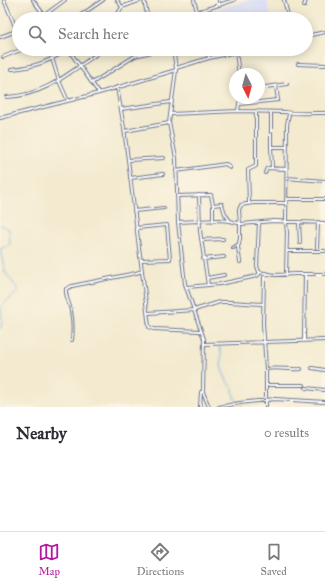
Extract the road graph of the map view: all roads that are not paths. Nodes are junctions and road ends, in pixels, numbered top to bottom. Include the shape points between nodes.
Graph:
1 (4, 0) edge
2 (33, 0) edge
3 (65, 0) edge
4 (103, 0) edge
5 (117, 0) edge
6 (143, 0) edge
7 (194, 0) edge
8 (219, 0) edge
9 (234, 0) edge
10 (284, 0) edge
11 (306, 0) edge
12 (219, 4) junction
13 (304, 6) dead end
14 (122, 7) junction
15 (42, 12) edge
16 (48, 12) edge
17 (85, 12) edge
18 (119, 12) edge
19 (146, 12) edge
20 (197, 12) joint
21 (287, 12) edge
22 (12, 18) edge
23 (325, 32) edge
24 (12, 33) edge
25 (313, 35) edge
26 (0, 37) edge
27 (12, 53) edge
28 (56, 56) edge
29 (73, 56) edge
30 (94, 56) edge
31 (135, 56) edge
32 (175, 56) edge
33 (218, 56) edge
34 (237, 56) edge
35 (3, 57) dead end
36 (52, 58) junction
37 (209, 58) joint
38 (298, 64) dead end
39 (325, 65) edge
40 (80, 66) junction
41 (238, 68) edge
42 (12, 69) dead end
43 (176, 69) junction
44 (59, 80) junction
45 (92, 83) junction
46 (287, 84) dead end
47 (276, 86) junction
48 (117, 87) junction
49 (265, 87) edge
50 (99, 93) junction
51 (7, 96) dead end
52 (68, 101) junction
53 (265, 101) edge
54 (172, 102) junction
55 (240, 104) edge
56 (121, 109) junction
57 (238, 111) junction
58 (256, 112) junction
59 (271, 112) junction
60 (325, 112) edge
61 (171, 114) junction
62 (289, 114) junction
63 (0, 118) edge
64 (169, 123) junction
65 (125, 131) junction
66 (271, 146) junction
67 (287, 147) junction
68 (164, 158) dead end
69 (128, 160) junction
70 (230, 168) dead end
71 (272, 168) junction
72 (286, 169) junction
73 (176, 171) junction
74 (265, 173) dead end
75 (164, 174) dead end
76 (130, 178) junction
77 (286, 178) junction
78 (325, 181) edge
79 (199, 195) junction
80 (177, 196) junction
81 (287, 199) junction
82 (325, 199) edge
83 (249, 203) junction
84 (287, 203) junction
85 (213, 205) junction
86 (164, 208) dead end
87 (134, 211) junction
88 (230, 220) junction
89 (200, 221) junction
90 (213, 221) junction
91 (178, 222) junction
92 (299, 222) junction
93 (318, 222) junction
94 (259, 223) junction
95 (286, 223) junction
96 (325, 223) edge
97 (240, 224) junction
98 (136, 228) junction
99 (222, 239) dead end
100 (201, 240) junction
101 (300, 243) dead end
102 (238, 244) junction
103 (232, 248) dead end
104 (317, 248) dead end
105 (287, 251) junction
106 (325, 251) edge
107 (224, 257) dead end
108 (203, 259) junction
109 (141, 260) junction
110 (240, 262) dead end
111 (142, 271) junction
112 (260, 272) junction
113 (268, 274) junction
114 (305, 274) junction
115 (325, 274) edge
116 (224, 275) dead end
117 (286, 275) junction
118 (207, 278) junction
119 (208, 285) junction
120 (187, 287) junction
121 (263, 304) junction
122 (194, 310) junction
123 (148, 314) junction
124 (202, 332) junction
125 (72, 340) dead end
126 (325, 340) edge
127 (304, 341) junction
128 (264, 342) junction
129 (205, 344) junction
130 (312, 368) dead end
131 (266, 369) junction
132 (301, 369) dead end
133 (325, 370) edge
134 (266, 385) junction
135 (304, 385) dead end
136 (306, 388) dead end
137 (325, 390) edge
138 (203, 392) junction
139 (266, 400) junction
140 (325, 402) edge
141 (200, 407) edge
142 (208, 407) edge
143 (219, 407) edge
144 (266, 407) edge

1 - 22 street
2 - 15 street
3 - 16 street
4 - 17 street
5 - 14 street
6 - 14 street
6 - 19 street
7 - 20 street
8 - 12 street
9 - 12 street
10 - 21 street
11 - 13 street
12 - 20 street
14 - 18 street
23 - 25 street
24 - 26 street
27 - 35 street
28 - 36 street
29 - 40 street
30 - 40 street
31 - 45 street
32 - 43 street
33 - 37 street
34 - 41 street
36 - 42 street via 31,67
36 - 44 street
37 - 43 street
38 - 39 street
40 - 44 street
40 - 45 street
43 - 48 street
43 - 54 street
44 - 51 street via 22,96
44 - 52 street
45 - 50 street
46 - 47 street
47 - 49 street
47 - 53 street via 278,100
48 - 50 street
48 - 56 street
50 - 52 street
52 - 63 street
54 - 56 street
54 - 61 street
55 - 57 street
56 - 65 street
57 - 58 street
57 - 61 street
58 - 59 street
58 - 83 street via 256,166 248,170
59 - 62 street
59 - 66 street
60 - 62 street
61 - 64 street
62 - 67 street
64 - 65 street
64 - 73 street
65 - 69 street
66 - 67 street
66 - 71 street
67 - 72 street
68 - 69 street
69 - 76 street
70 - 73 street via 226,164
71 - 72 street
71 - 74 street via 266,169
72 - 77 street
73 - 80 street
75 - 76 street
76 - 87 street
77 - 78 street
77 - 81 street
79 - 80 street
79 - 85 street via 211,195
79 - 89 street
80 - 91 street
81 - 82 street
81 - 84 street
83 - 84 street
83 - 97 street via 241,205 239,209
84 - 95 street
85 - 88 street via 222,204
85 - 90 street
86 - 87 street
87 - 98 street
88 - 90 street
88 - 97 street
89 - 90 street
89 - 91 street
89 - 100 street
91 - 120 street
92 - 93 street
92 - 95 street
92 - 101 street
93 - 96 street
93 - 104 street
94 - 95 street
94 - 97 street
94 - 112 street via 257,266
95 - 105 street
97 - 102 street
98 - 109 street
98 - 109 street via 165,224 168,232 170,259
99 - 100 street
100 - 108 street
102 - 103 street
102 - 110 street
105 - 106 street
105 - 117 street
107 - 108 street
108 - 118 street
109 - 111 street
111 - 123 street
111 - 125 street via 66,289 73,321
112 - 113 street
112 - 119 street via 257,276
113 - 117 street
113 - 121 street via 264,277
114 - 115 street
114 - 117 street
114 - 127 street
116 - 118 street
118 - 119 street
119 - 120 street
120 - 122 street
121 - 122 street via 220,302
121 - 128 street
122 - 123 street
122 - 124 street
123 - 124 street via 151,328
124 - 129 street
126 - 127 street
127 - 128 street
128 - 129 street
128 - 131 street
129 - 138 street
130 - 133 street
131 - 132 street
131 - 134 street
134 - 135 street
134 - 139 street
136 - 137 street
138 - 141 street
138 - 142 street
139 - 140 street
139 - 143 street
139 - 144 street

